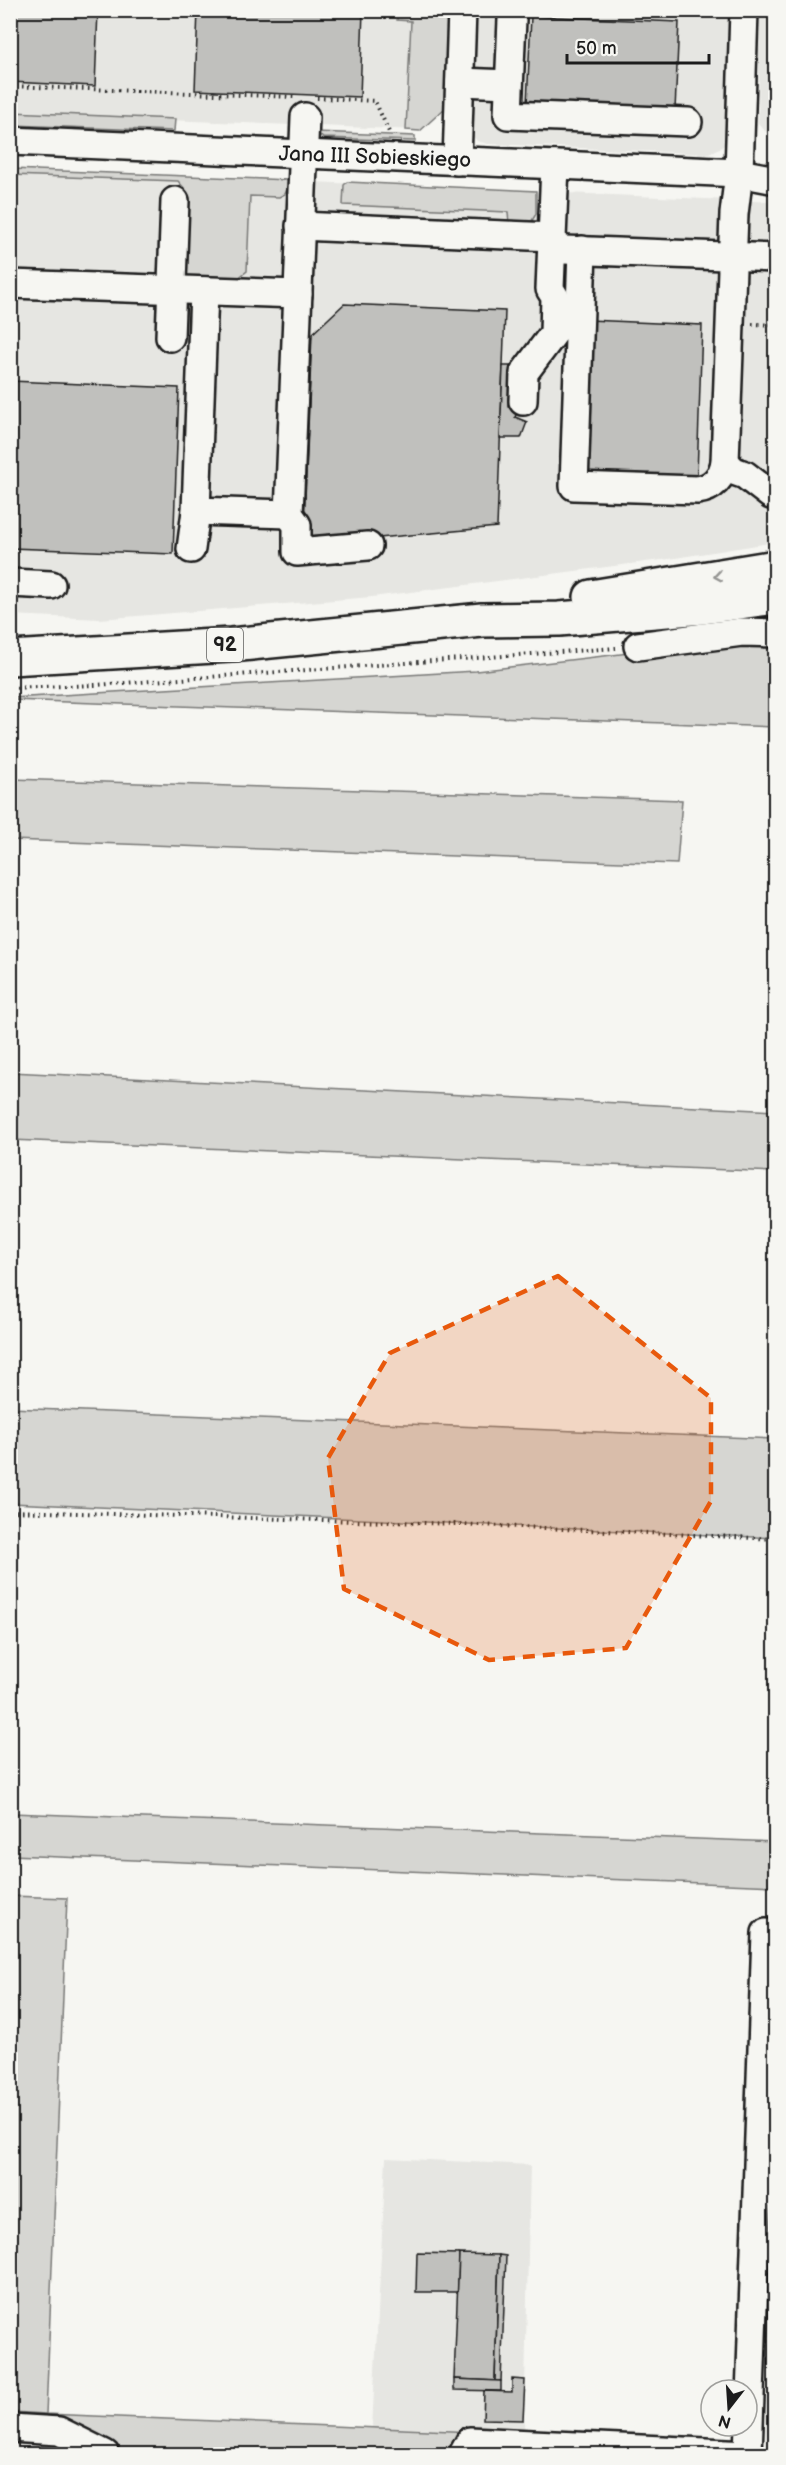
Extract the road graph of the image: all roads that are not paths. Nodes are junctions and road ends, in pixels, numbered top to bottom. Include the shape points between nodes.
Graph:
1 (462, 10) edge
2 (744, 10) edge
3 (512, 19) dead end
4 (460, 82) junction
5 (509, 84) junction
6 (304, 117) dead end
7 (688, 122) dead end
8 (10, 141) edge
9 (303, 154) junction
10 (457, 161) junction
11 (555, 165) junction
12 (776, 169) edge
13 (739, 173) junction
14 (776, 180) edge
15 (175, 201) dead end
16 (300, 226) junction
17 (552, 243) junction
18 (582, 250) junction
19 (732, 256) junction
20 (776, 258) edge
21 (10, 284) edge
22 (172, 290) junction
23 (204, 291) junction
24 (298, 294) junction
25 (170, 337) dead end
26 (524, 402) dead end
27 (735, 468) junction
28 (771, 495) dead end
29 (196, 511) junction
30 (289, 514) junction
31 (368, 546) dead end
32 (191, 549) dead end
33 (776, 567) edge
34 (10, 583) edge
35 (51, 585) dead end
36 (776, 597) edge
37 (482, 621) junction
38 (776, 633) edge
39 (638, 646) road end
40 (10, 658) edge
41 (766, 1934) dead end
42 (10, 2428) edge
43 (105, 2454) edge
44 (463, 2454) edge
45 (748, 2454) edge

1 - 4 street
2 - 13 street
3 - 5 street
4 - 5 street
4 - 10 street
5 - 7 street via 508,115
6 - 9 street
8 - 9 street, Jana III Sobieskiego
9 - 10 street, Jana III Sobieskiego
9 - 16 street
10 - 11 street, Jana III Sobieskiego
11 - 13 street, Jana III Sobieskiego
11 - 17 street
12 - 13 street, Jana III Sobieskiego
13 - 14 street, Jana III Sobieskiego
13 - 19 street
15 - 22 street
16 - 17 street
16 - 24 street
17 - 18 street
17 - 26 street via 554,333 524,373
18 - 19 street
18 - 27 street via 574,486 702,489 716,482 724,470
19 - 20 street
19 - 27 street
21 - 22 street
22 - 23 street
22 - 25 street
23 - 24 street
23 - 29 street
24 - 30 street
27 - 28 street
29 - 30 street
29 - 32 street
30 - 31 street via 297,525 297,552
33 -> 37 main road, 92 via 557,602
34 - 35 street
36 - 37 main road, 92 via 604,616
37 - 40 main road, 92 via 231,645
38 - 39 street via 742,632
41 - 45 street
42 - 43 street via 59,2431
44 - 45 street via 470,2441

